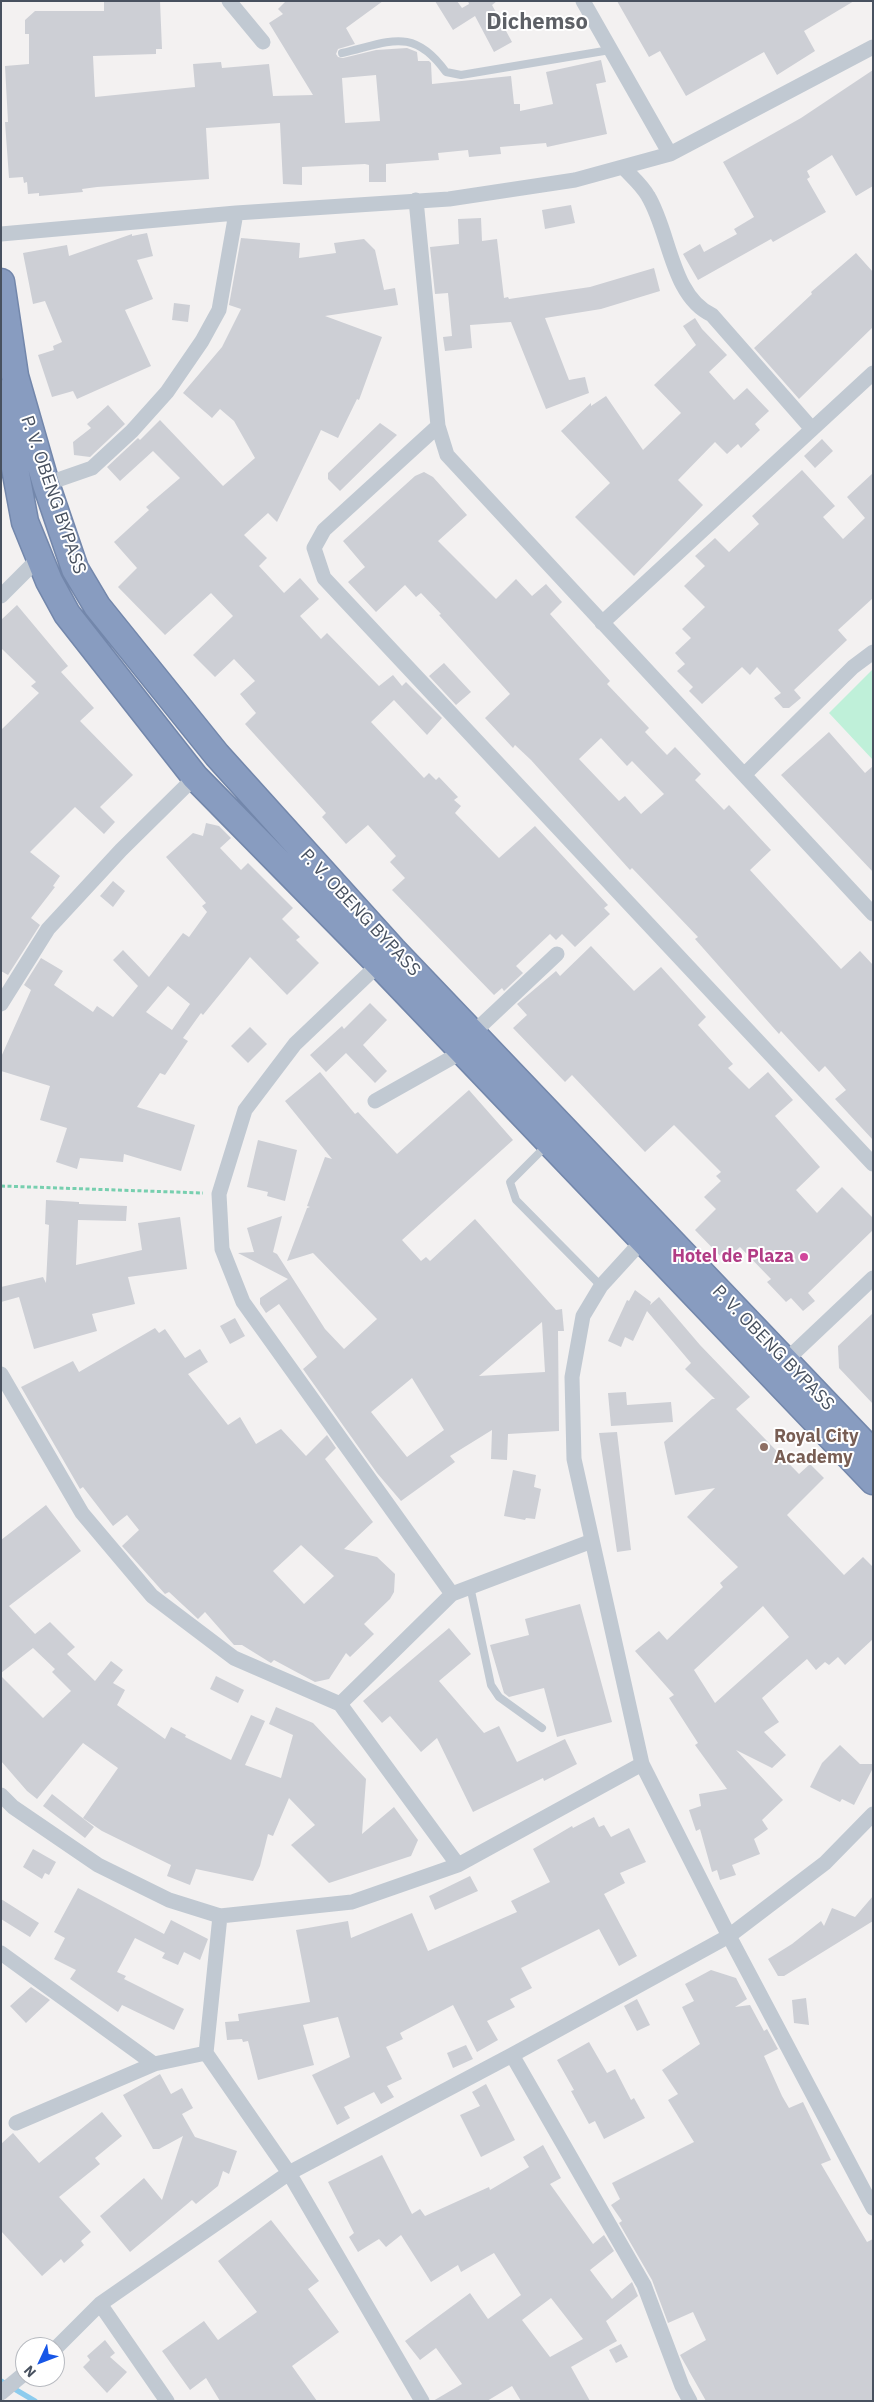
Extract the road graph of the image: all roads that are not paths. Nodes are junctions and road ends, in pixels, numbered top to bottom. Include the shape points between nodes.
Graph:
1 (229, 1) edge
2 (583, 1) edge
3 (263, 42) dead end
4 (873, 47) edge
5 (610, 50) junction
6 (342, 53) dead end
7 (670, 154) junction
8 (623, 167) junction
9 (416, 200) junction
10 (236, 213) junction
11 (1, 234) edge
12 (1, 282) edge
13 (873, 373) edge
14 (1, 393) edge
15 (438, 426) junction
16 (812, 429) junction
17 (46, 484) junction
18 (38, 558) junction
19 (1, 596) edge
20 (602, 623) junction
21 (873, 652) edge
22 (744, 775) junction
23 (195, 777) junction
24 (873, 914) edge
25 (557, 954) dead end
26 (378, 964) junction
27 (1, 1004) edge
28 (468, 1042) junction
29 (375, 1101) dead end
30 (549, 1142) junction
31 (873, 1164) edge
32 (643, 1240) junction
33 (873, 1278) edge
34 (601, 1286) junction
35 (778, 1368) junction
36 (1, 1374) edge
37 (873, 1453) edge
38 (873, 1481) edge
39 (592, 1541) junction
40 (470, 1586) junction
41 (452, 1594) junction
42 (340, 1704) junction
43 (542, 1728) dead end
44 (642, 1764) junction
45 (1, 1795) edge
46 (873, 1814) edge
47 (458, 1864) junction
48 (220, 1916) junction
49 (729, 1936) junction
50 (1, 1953) edge
51 (206, 2053) junction
52 (512, 2055) junction
53 (154, 2064) junction
54 (16, 2122) dead end
55 (289, 2173) junction
56 (873, 2208) edge
57 (100, 2304) junction
58 (65, 2339) edge
59 (15, 2381) edge
60 (1, 2392) edge
61 (167, 2401) edge
62 (422, 2401) edge
63 (690, 2401) edge

1 - 3 street
2 - 5 street
4 - 7 street
5 - 6 lane via 462,75 446,72 434,56 415,43 392,41
5 - 7 street
7 - 8 street
8 - 9 street via 575,180 449,199
8 - 16 street via 648,196 686,293 701,310 712,315
9 - 10 street
9 - 15 street
10 - 11 street
10 - 17 street via 218,310 202,341 167,392 92,468
12 - 17 highway, P. V. OBENG BYPASS via 15,376
13 - 16 street
14 - 18 highway, P. V. OBENG BYPASS via 25,522
15 - 20 street via 447,455
15 - 31 street via 324,530 314,548 324,578
16 - 20 street
17 - 28 highway, P. V. OBENG BYPASS via 75,568 97,606 217,755 393,950
18 - 19 street
18 - 23 highway, P. V. OBENG BYPASS via 67,614
20 - 22 street
21 - 22 street via 853,667
22 - 24 street
23 - 26 highway, P. V. OBENG BYPASS
23 - 27 street via 48,929
25 - 28 street
26 - 28 highway, P. V. OBENG BYPASS
26 - 41 street via 295,1044 244,1110 219,1194 222,1250 243,1302
28 - 29 street
28 - 30 highway, P. V. OBENG BYPASS
28 - 35 highway, P. V. OBENG BYPASS
30 - 32 highway, P. V. OBENG BYPASS
30 - 34 lane via 510,1182 516,1200
32 - 34 street
32 - 35 highway, P. V. OBENG BYPASS
33 - 35 street
34 - 39 street via 584,1316 572,1376 574,1459
35 - 37 highway, P. V. OBENG BYPASS
35 - 38 highway, P. V. OBENG BYPASS
36 - 42 street via 82,1514 152,1596 234,1658
39 - 40 street
39 - 44 street
40 - 41 street
40 - 43 lane via 491,1685 499,1697
41 - 42 street
42 - 47 street
44 - 47 street
44 - 49 street
45 - 48 street via 13,1807 98,1865 169,1900
46 - 49 street via 826,1863
47 - 48 street via 352,1902
48 - 51 street
49 - 52 street
49 - 56 street
50 - 53 street
51 - 53 street
51 - 55 street
52 - 55 street
52 - 63 street via 644,2285
53 - 54 street
55 - 57 street
55 - 62 street
57 - 58 street
57 - 61 street
59 - 60 street

